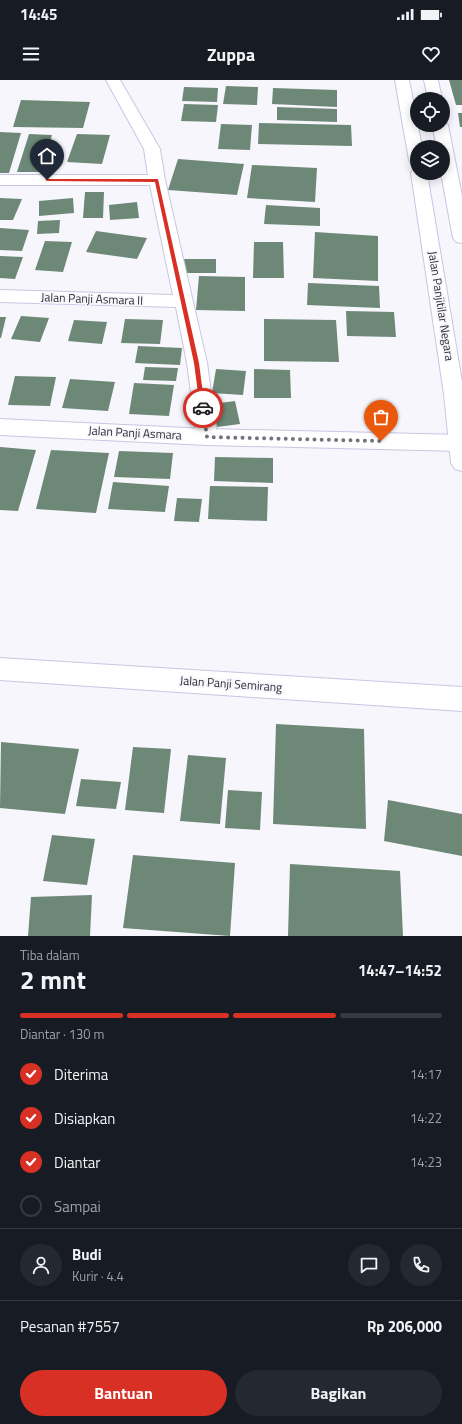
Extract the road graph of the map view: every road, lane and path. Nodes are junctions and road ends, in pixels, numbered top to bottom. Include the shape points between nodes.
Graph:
1 (113, 80) edge
2 (402, 80) edge
3 (431, 80) edge
4 (434, 92) edge
5 (442, 132) edge
6 (413, 140) edge
7 (0, 180) edge
8 (157, 180) junction
9 (420, 180) edge
10 (457, 186) edge
11 (462, 238) edge
12 (0, 296) edge
13 (183, 301) junction
14 (0, 427) edge
15 (207, 437) junction
16 (461, 443) edge
17 (462, 463) edge
18 (0, 669) edge
19 (462, 699) edge

1 - 8 street via 152,149
2 - 6 street
3 - 4 street
5 - 10 street
7 - 8 street
8 - 13 street
9 - 16 street, Jalan Panjitilar Negara
10 - 11 street
12 - 13 street, Jalan Panji Asmara II
13 - 15 street via 196,363
14 - 15 street, Jalan Panji Asmara
15 - 16 street, Jalan Panji Asmara
16 - 17 street, Jalan Panjitilar Negara
18 - 19 street, Jalan Panji Semirang

